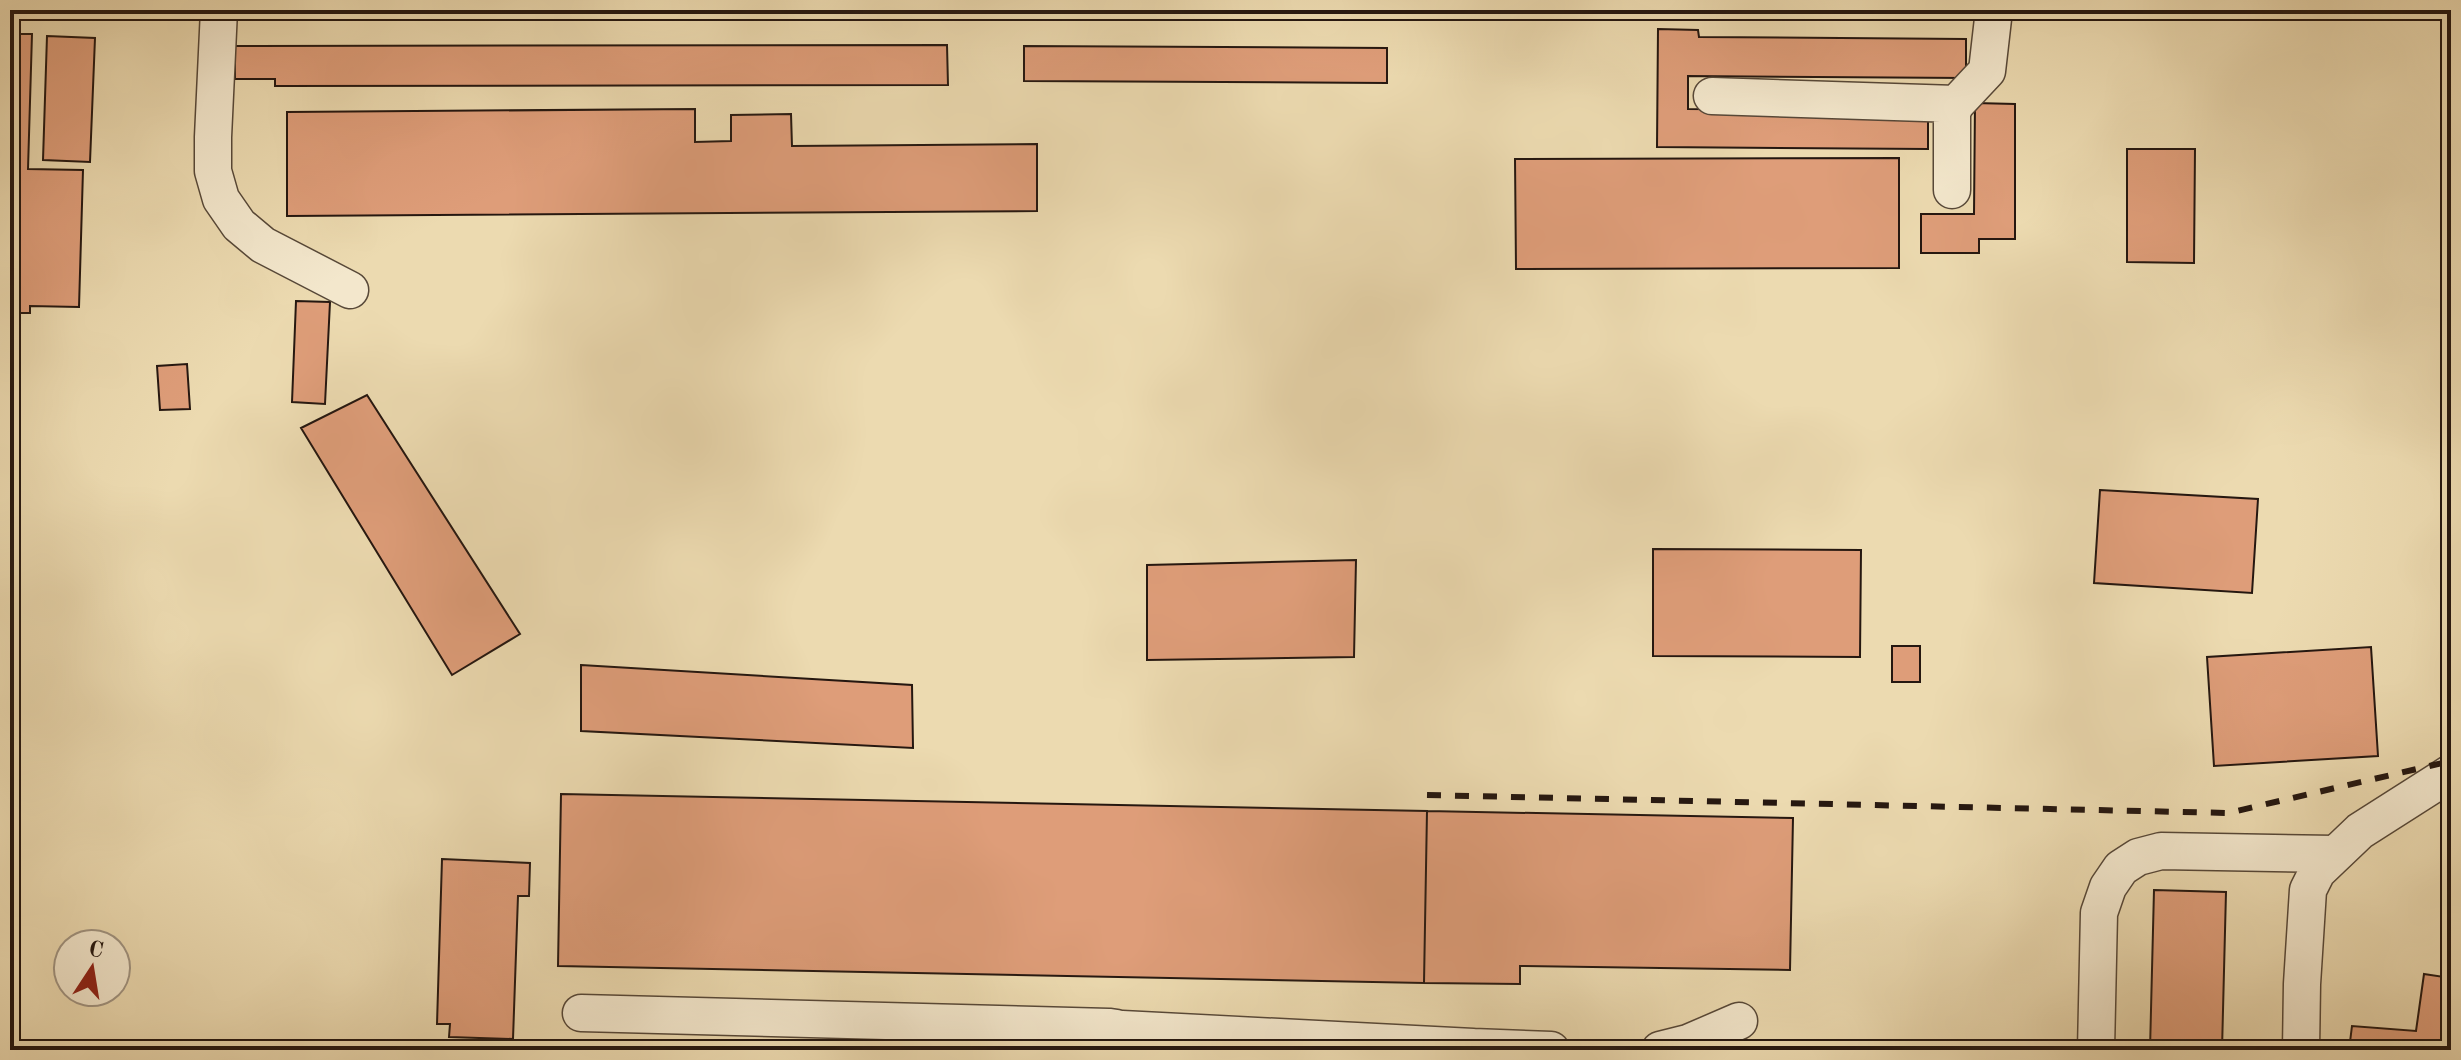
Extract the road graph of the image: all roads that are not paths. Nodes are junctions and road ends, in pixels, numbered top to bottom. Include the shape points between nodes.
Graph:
1 (219, 10) edge
2 (1994, 10) edge
3 (1712, 96) dead end
4 (1956, 104) junction
5 (1952, 190) dead end
6 (350, 290) dead end
7 (2451, 773) edge
8 (2335, 854) junction
9 (581, 1013) dead end
10 (1739, 1021) dead end
11 (1134, 1039) edge
12 (1478, 1048) edge
13 (1551, 1050) edge
14 (1660, 1050) edge
15 (2096, 1050) edge
16 (2301, 1050) edge

1 - 6 lane via 213,171 221,199 239,225 263,245
2 - 4 lane via 1987,71
3 - 4 lane
4 - 5 lane
7 - 8 lane via 2360,831
8 - 15 lane via 2161,851 2121,868 2099,913
8 - 16 lane via 2308,890
9 - 11 lane
10 - 14 lane
11 - 12 lane
12 - 13 lane

